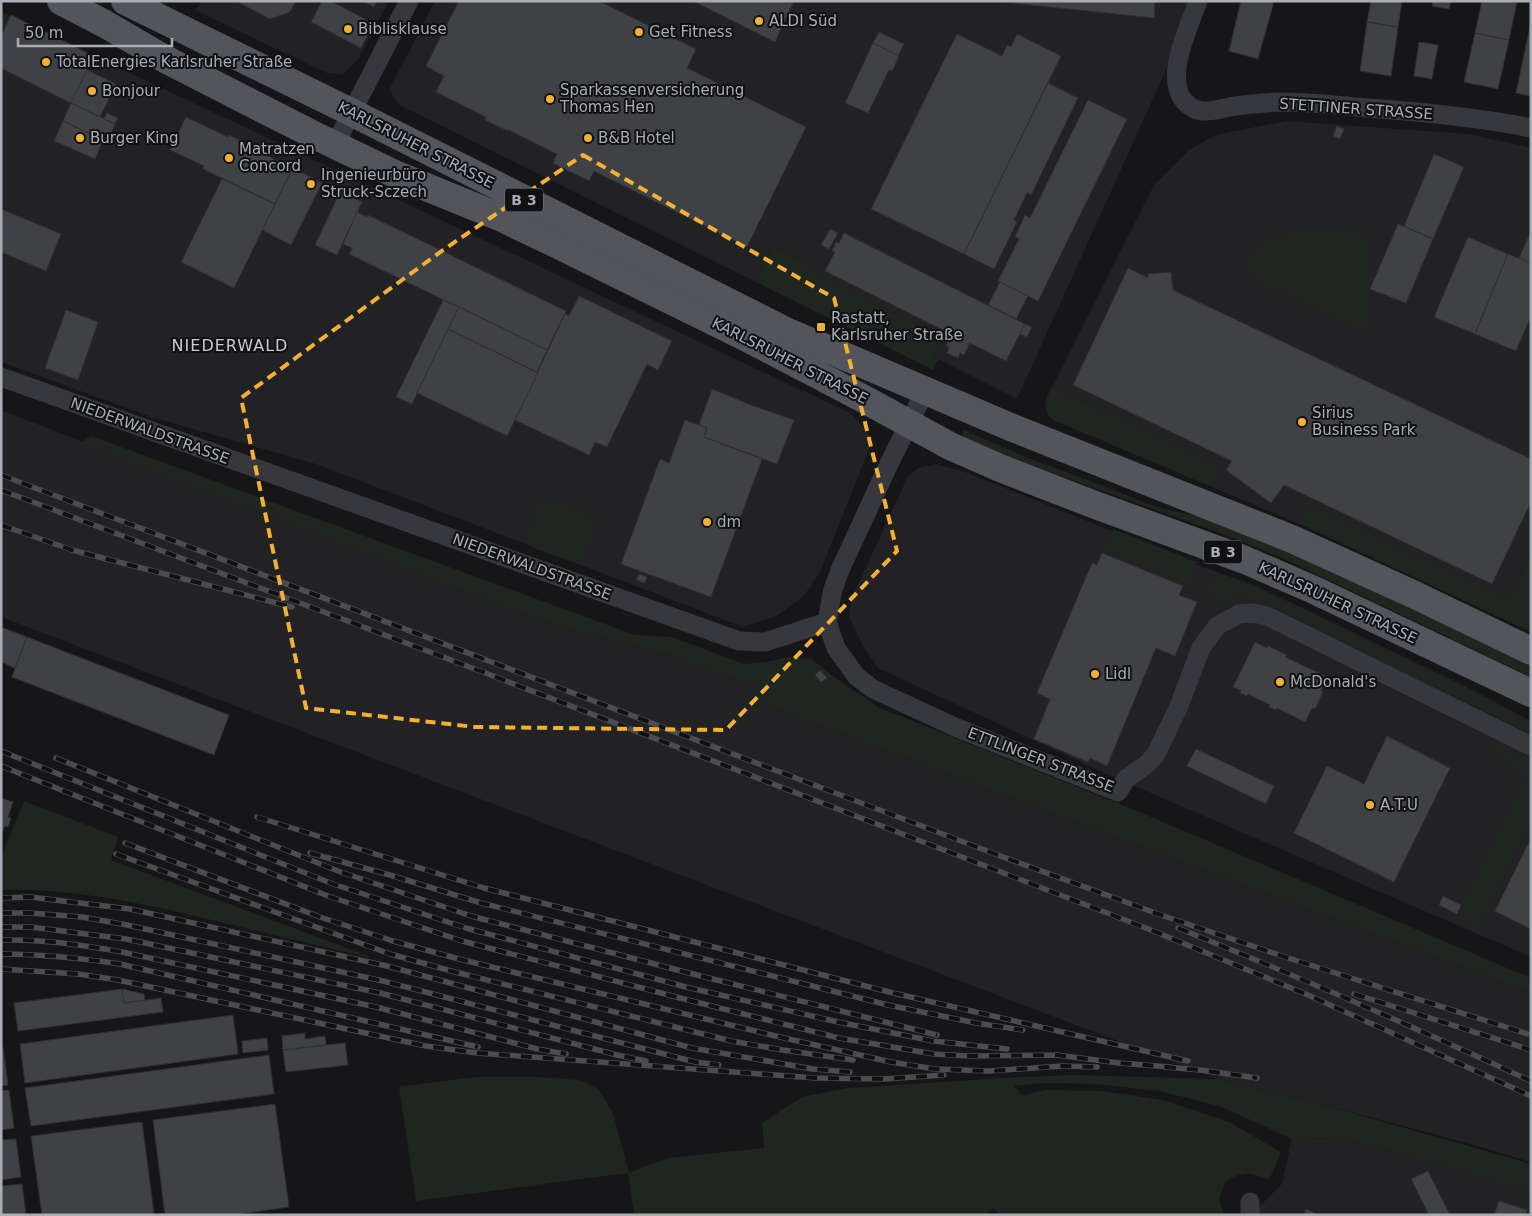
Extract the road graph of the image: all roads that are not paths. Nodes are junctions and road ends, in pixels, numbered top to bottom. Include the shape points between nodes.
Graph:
1 (61, 1) edge
2 (125, 1) edge
3 (409, 1) edge
4 (1198, 1) edge
5 (351, 112) junction
6 (1531, 128) edge
7 (335, 145) junction
8 (1, 377) edge
9 (926, 391) junction
10 (910, 423) junction
11 (827, 622) junction
12 (1531, 651) edge
13 (1531, 693) edge
14 (1531, 746) edge

1 - 7 main road, KARLSRUHER STRASSE / B 3 via 164,59
2 - 5 main road, KARLSRUHER STRASSE / B 3
3 - 5 street
4 - 6 street, STETTINER STRASSE via 1176,70 1178,91 1191,108 1200,111 1279,102 1316,104 1403,111
5 - 7 street
5 - 9 main road, KARLSRUHER STRASSE / B 3 via 790,333
7 - 10 main road, KARLSRUHER STRASSE / B 3 via 397,175 502,218 749,339
8 - 11 street, NIEDERWALDSTRASSE via 739,641 765,642
9 - 10 street
9 - 12 main road, KARLSRUHER STRASSE / B 3 via 1292,539 1416,594
10 - 11 street via 840,570
10 - 13 main road, KARLSRUHER STRASSE / B 3 via 950,446 1000,468 1262,567
11 - 14 street, ETTLINGER STRASSE via 836,648 856,676 873,689 955,727 1118,792 1126,779 1156,754 1201,648 1216,626 1238,614 1267,616

